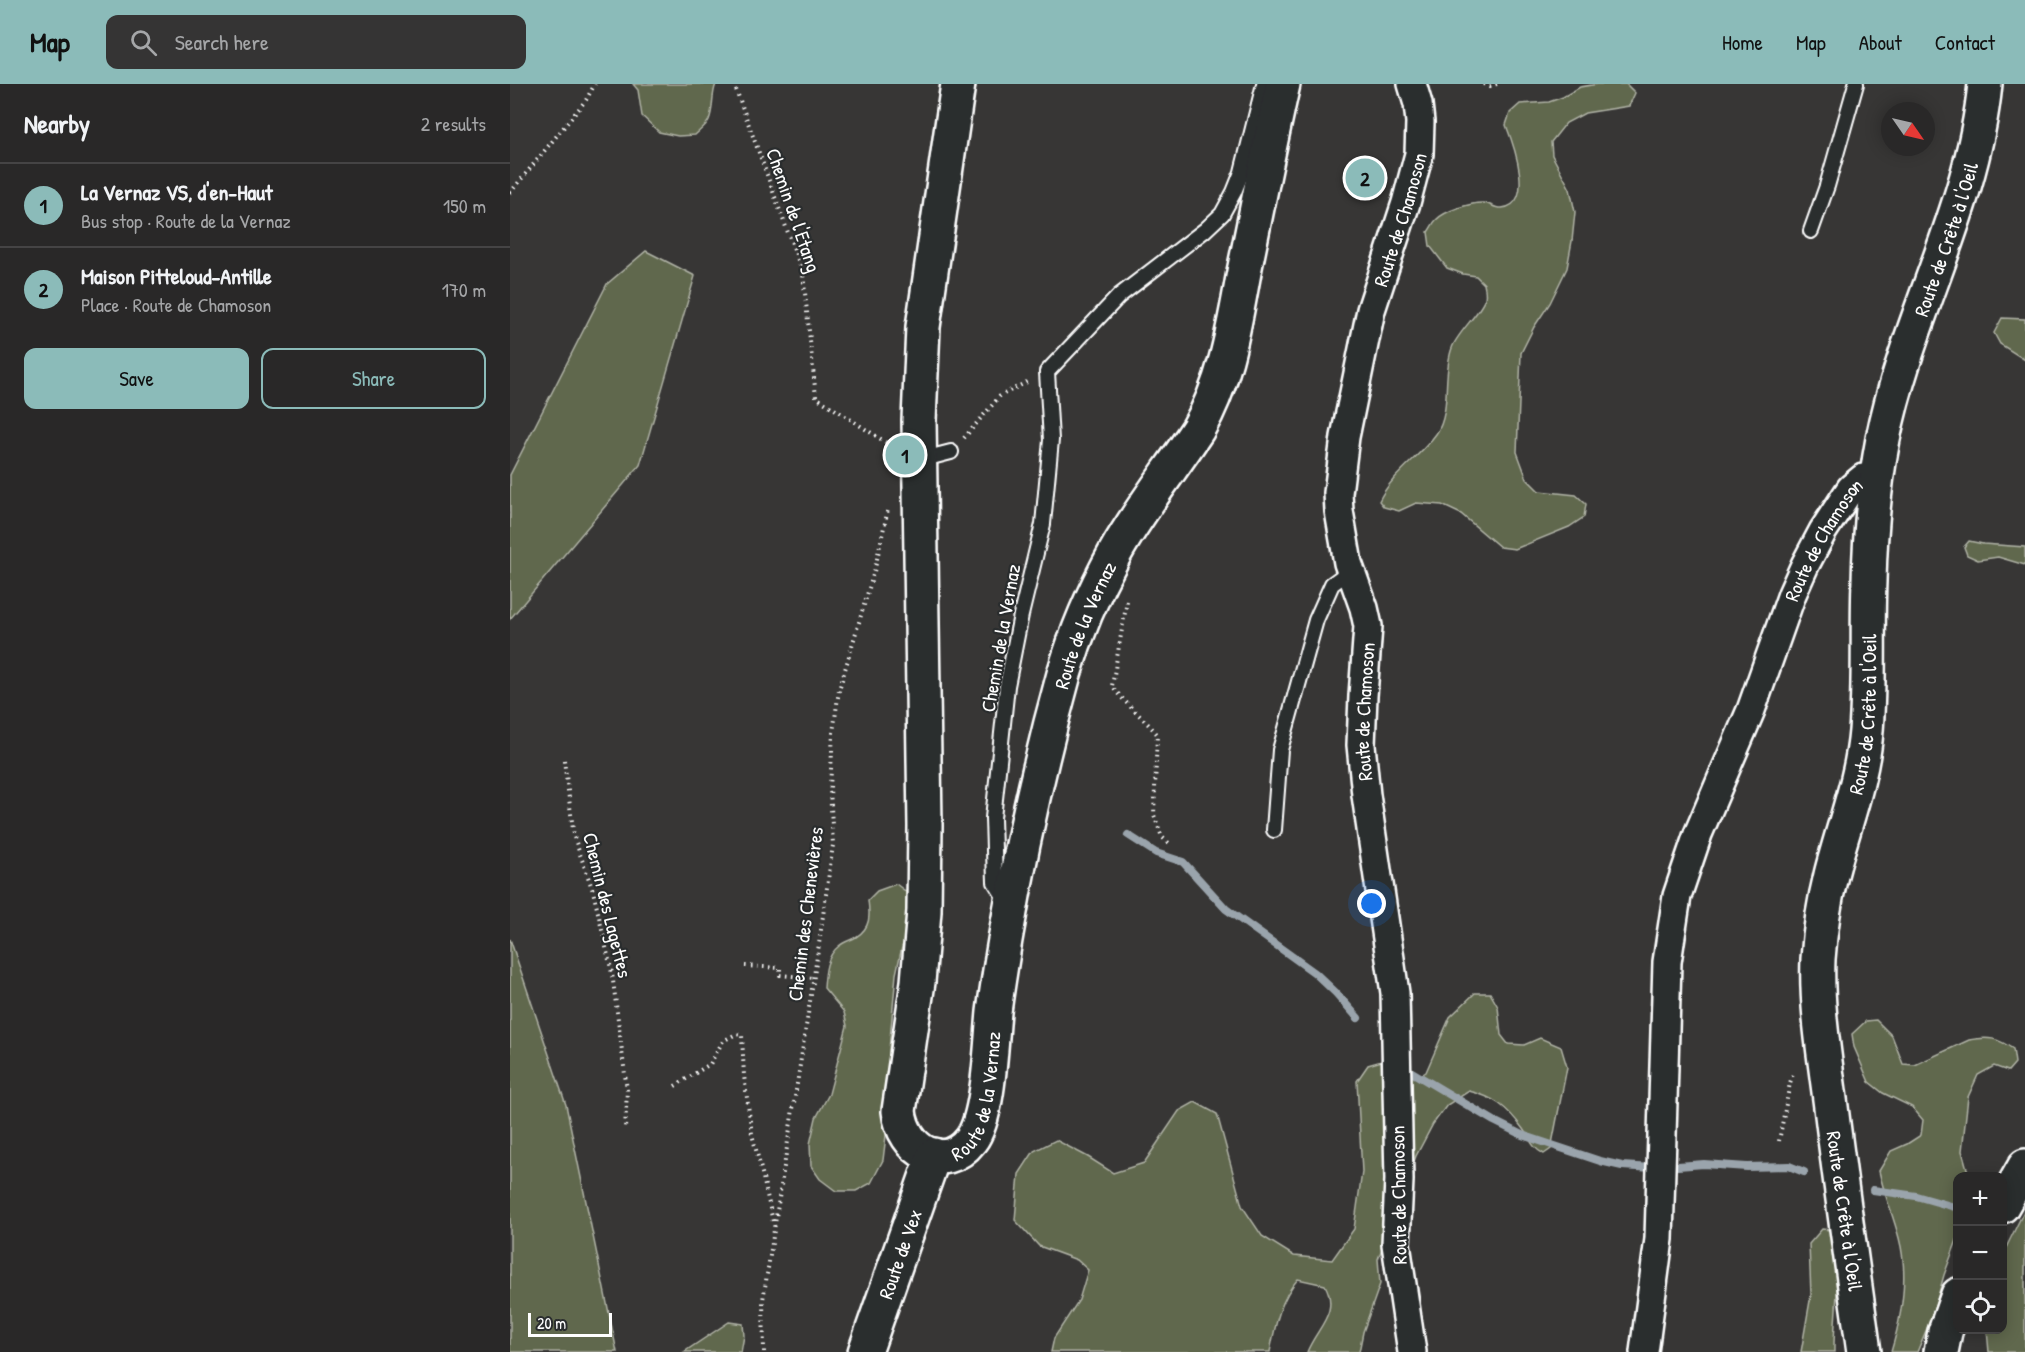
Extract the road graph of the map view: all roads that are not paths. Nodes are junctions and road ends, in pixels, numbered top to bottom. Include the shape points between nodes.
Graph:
1 (958, 84) edge
2 (1264, 84) edge
3 (1283, 84) edge
4 (1412, 84) edge
5 (1856, 84) edge
6 (1984, 84) edge
7 (1811, 231) dead end
8 (951, 452) road end
9 (908, 454) junction
10 (1877, 477) junction
11 (1350, 571) junction
12 (1274, 830) dead end
13 (1011, 908) junction
14 (934, 1155) junction
15 (2025, 1166) edge
16 (2007, 1197) edge
17 (1953, 1309) edge
18 (865, 1352) edge
19 (1412, 1352) edge
20 (1644, 1352) edge
21 (1864, 1352) edge
22 (1941, 1352) edge

1 - 9 street, Route de la Vernaz
2 - 13 lane, Chemin de la Vernaz via 1242,172 1222,214 1119,296 1047,372 1050,440 1042,524 1007,686 993,818 995,882
3 - 13 street, Route de la Vernaz via 1220,383 1198,429 1115,552 1083,620 1060,692
4 - 11 street, Route de Chamoson via 1422,133 1419,154 1371,310 1341,463 1339,511
5 - 7 lane
6 - 10 street, Route de Crête à l'Oeil via 1970,166 1910,342 1884,434
8 - 9 lane
9 - 14 street, Route de la Vernaz via 921,661 924,911 899,1111 910,1143
10 - 20 street, Route de Chamoson via 1863,478 1851,488 1805,565 1677,896 1667,962 1659,1239
10 - 21 street, Route de Crête à l'Oeil via 1870,553 1866,733 1823,909 1818,961 1821,1029
11 - 12 lane via 1332,584 1316,620 1281,750
11 - 19 street, Route de Chamoson via 1368,626 1362,755 1395,993 1399,1180 1396,1244
13 - 14 street, Route de la Vernaz via 981,1118 973,1138 960,1151
14 - 18 street, Route de Vex
15 - 16 street
17 - 22 street

